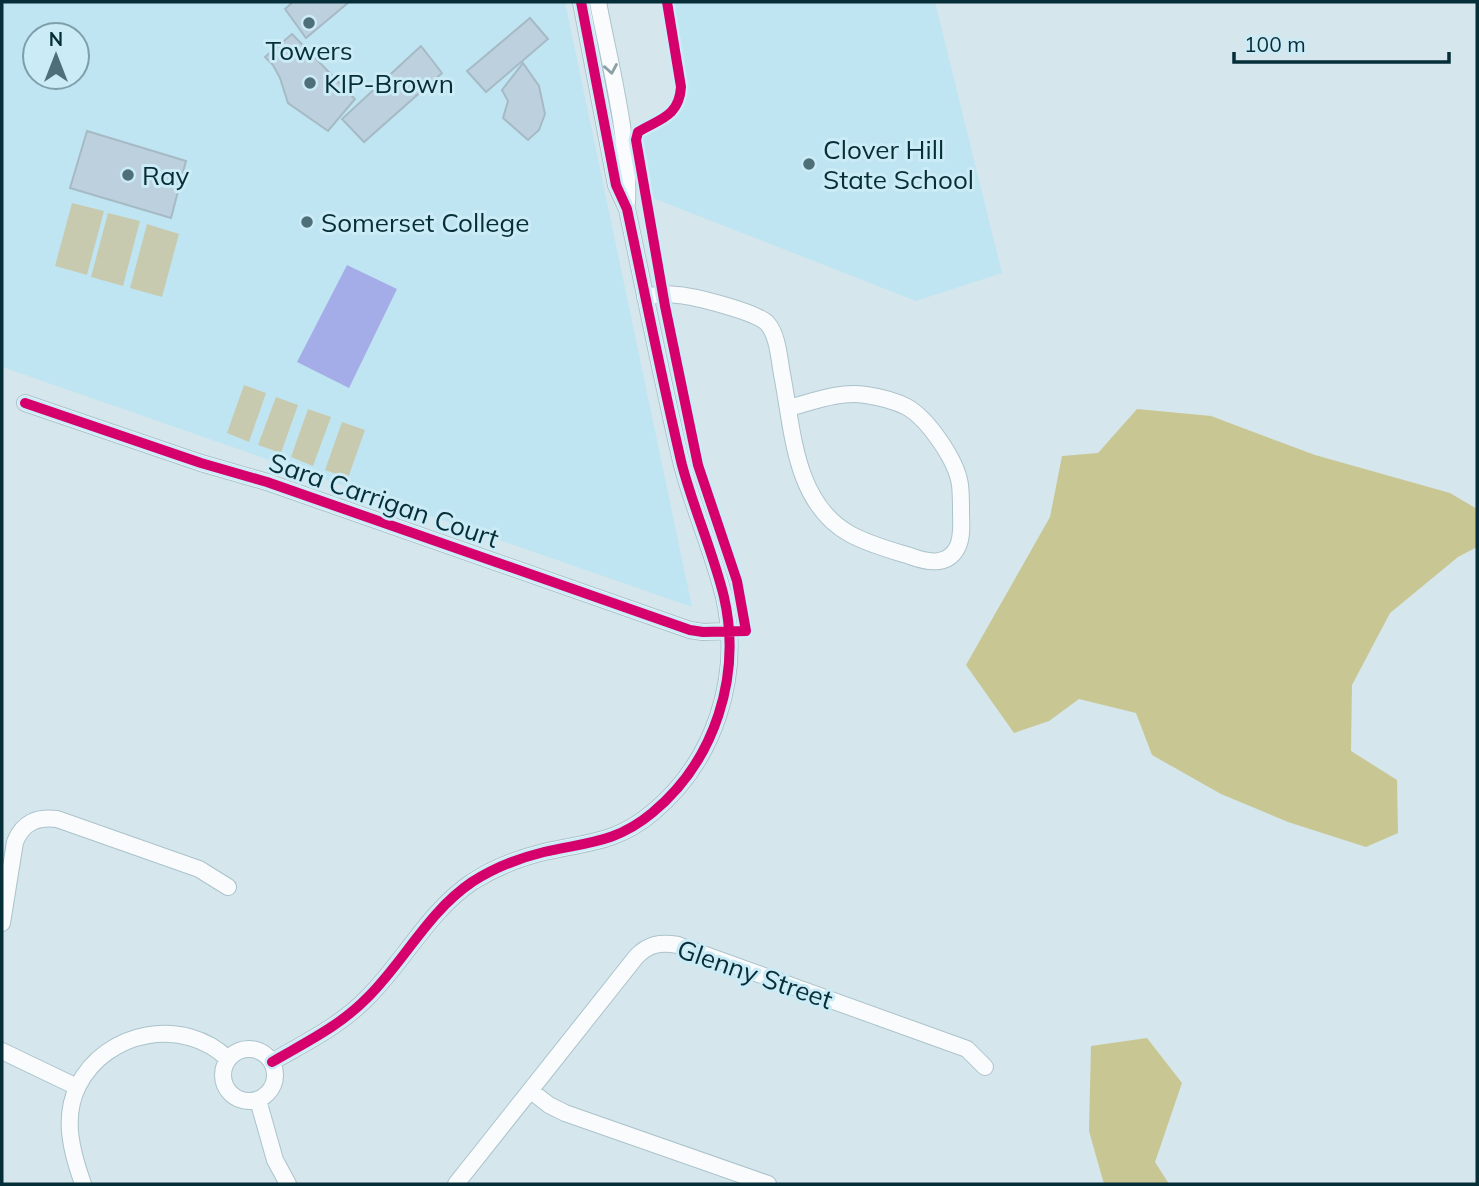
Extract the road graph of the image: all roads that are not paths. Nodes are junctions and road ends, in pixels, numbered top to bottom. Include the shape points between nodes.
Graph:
1 (581, 2) edge
2 (598, 2) edge
3 (627, 209) junction
4 (645, 297) junction
5 (25, 403) dead end
6 (789, 408) junction
7 (729, 631) junction
8 (228, 887) dead end
9 (2, 923) edge
10 (2, 1051) edge
11 (228, 1059) junction
12 (272, 1062) junction
13 (985, 1067) dead end
14 (77, 1087) junction
15 (531, 1091) junction
16 (258, 1100) junction
17 (281, 1182) edge
18 (83, 1184) edge
19 (456, 1184) edge
20 (768, 1184) edge

1 - 3 street via 616,185
2 -> 3 street via 618,112
3 - 4 street
4 - 6 street via 685,296 764,320 775,338
4 - 7 street via 683,467 723,596
5 - 7 street, Sara Carrigan Court via 690,630
6 - 6 street via 805,481 832,521 866,541 928,562 952,555 961,532 960,482 926,422 908,408 864,395 836,394
7 - 12 street via 725,691 710,737 689,774 660,806 605,840 517,859 472,882 432,917 350,1014
8 - 9 street via 199,869 42,817 20,830 15,842
10 - 14 street
11 - 12 street via 251,1049
11 - 14 street via 215,1047 188,1035 147,1035 110,1051
11 - 16 street via 222,1075 228,1091 241,1100
12 - 16 street via 274,1085
13 - 15 street, Glenny Street via 967,1049 665,943 643,949
14 - 18 street via 70,1120 71,1151
15 - 19 street, Glenny Street
15 - 20 street via 565,1113
16 - 17 street

